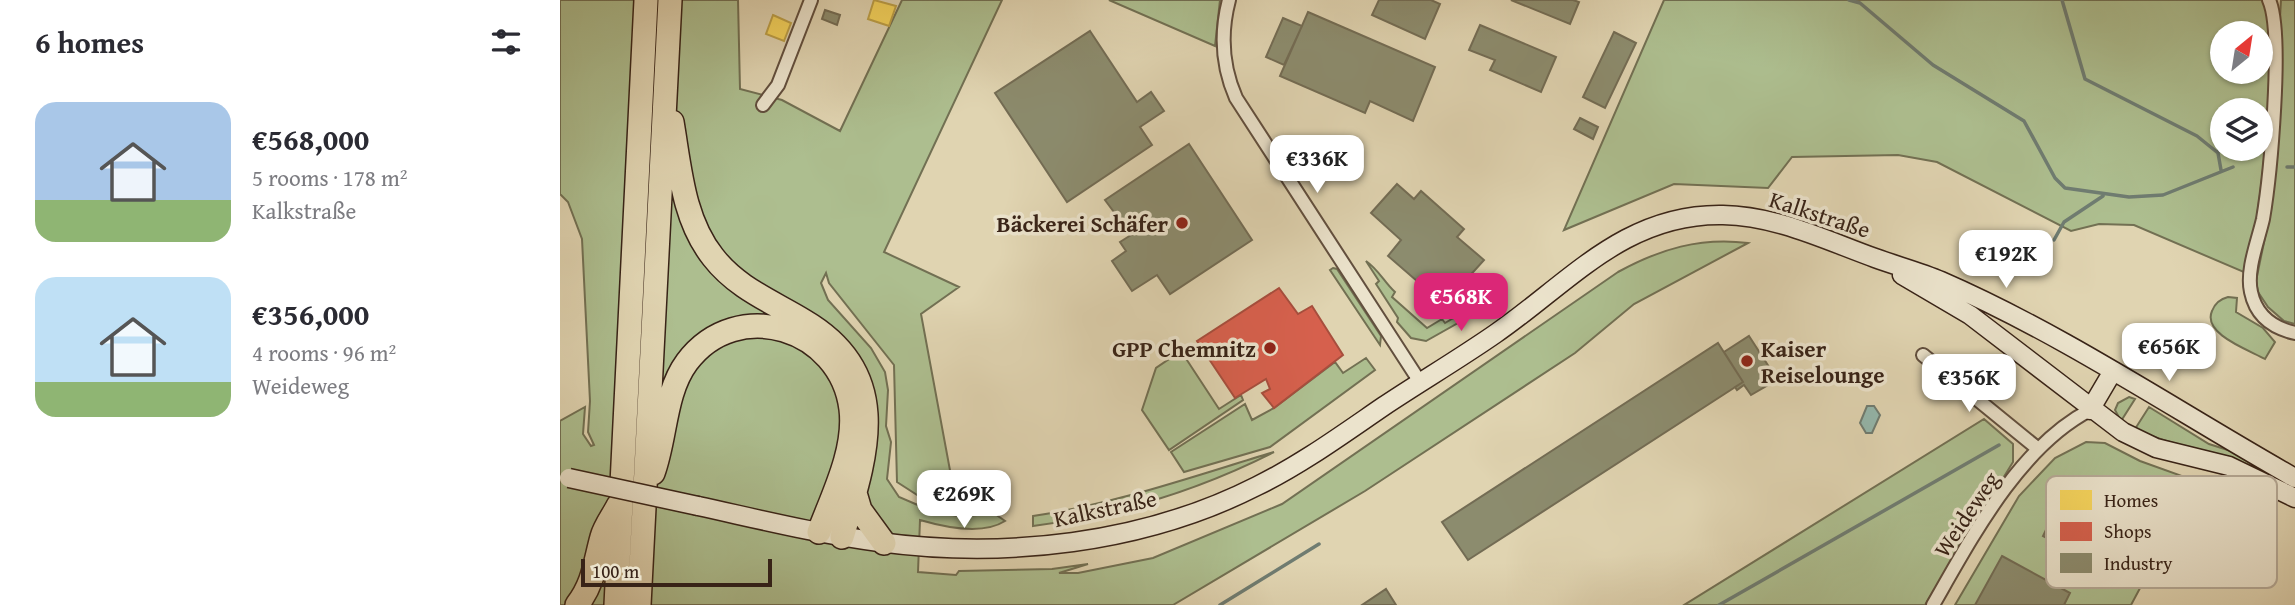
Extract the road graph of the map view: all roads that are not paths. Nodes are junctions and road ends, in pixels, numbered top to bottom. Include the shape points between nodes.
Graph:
1 (646, 0) edge
2 (670, 0) edge
3 (811, 0) edge
4 (1229, 0) edge
5 (2269, 0) edge
6 (665, 81) junction
7 (763, 105) dead end
8 (1876, 258) junction
9 (2295, 333) edge
10 (1923, 355) dead end
11 (2113, 371) junction
12 (1420, 382) junction
13 (2091, 410) junction
14 (2037, 448) junction
15 (2250, 476) edge
16 (565, 477) edge
17 (2295, 478) edge
18 (2277, 489) edge
19 (855, 493) junction
20 (645, 496) junction
21 (2295, 498) edge
22 (621, 500) junction
23 (819, 532) junction
24 (842, 537) junction
25 (884, 543) junction
26 (577, 605) edge
27 (616, 605) edge
28 (639, 605) edge
29 (1933, 605) edge

1 - 22 highway
2 - 6 highway
3 - 7 street via 778,85
4 - 12 street via 1223,46 1236,98
5 - 9 street via 2276,28 2270,147 2250,292 2260,313 2280,329
6 - 19 highway via 687,205 711,255 730,277 824,333 856,369 864,389 867,426
6 - 20 highway
8 - 11 main road, Kalkstraße via 1998,307
8 - 12 main road, Kalkstraße via 1753,217 1689,216 1615,243 1493,335
8 - 13 main road, Kalkstraße via 1970,315
10 - 14 street
11 - 13 main road
11 - 17 main road, Kalkstraße
12 - 25 main road, Kalkstraße via 1256,486 1159,524 1044,545 958,549
13 - 14 street, Weideweg
13 - 15 main road, Kalkstraße via 2156,447
14 - 29 street, Weideweg
16 - 23 main road, Kalkstraße, bridge
18 - 21 main road, Kalkstraße
19 - 24 highway
19 - 25 highway via 860,510
20 - 23 highway via 663,446 676,381 686,363 700,347 728,331 783,328 816,345 832,360 848,390 852,410 849,445
20 - 28 highway
22 - 26 highway via 602,535 598,562
22 - 27 highway
23 - 24 main road, Kalkstraße
24 - 25 main road, Kalkstraße

